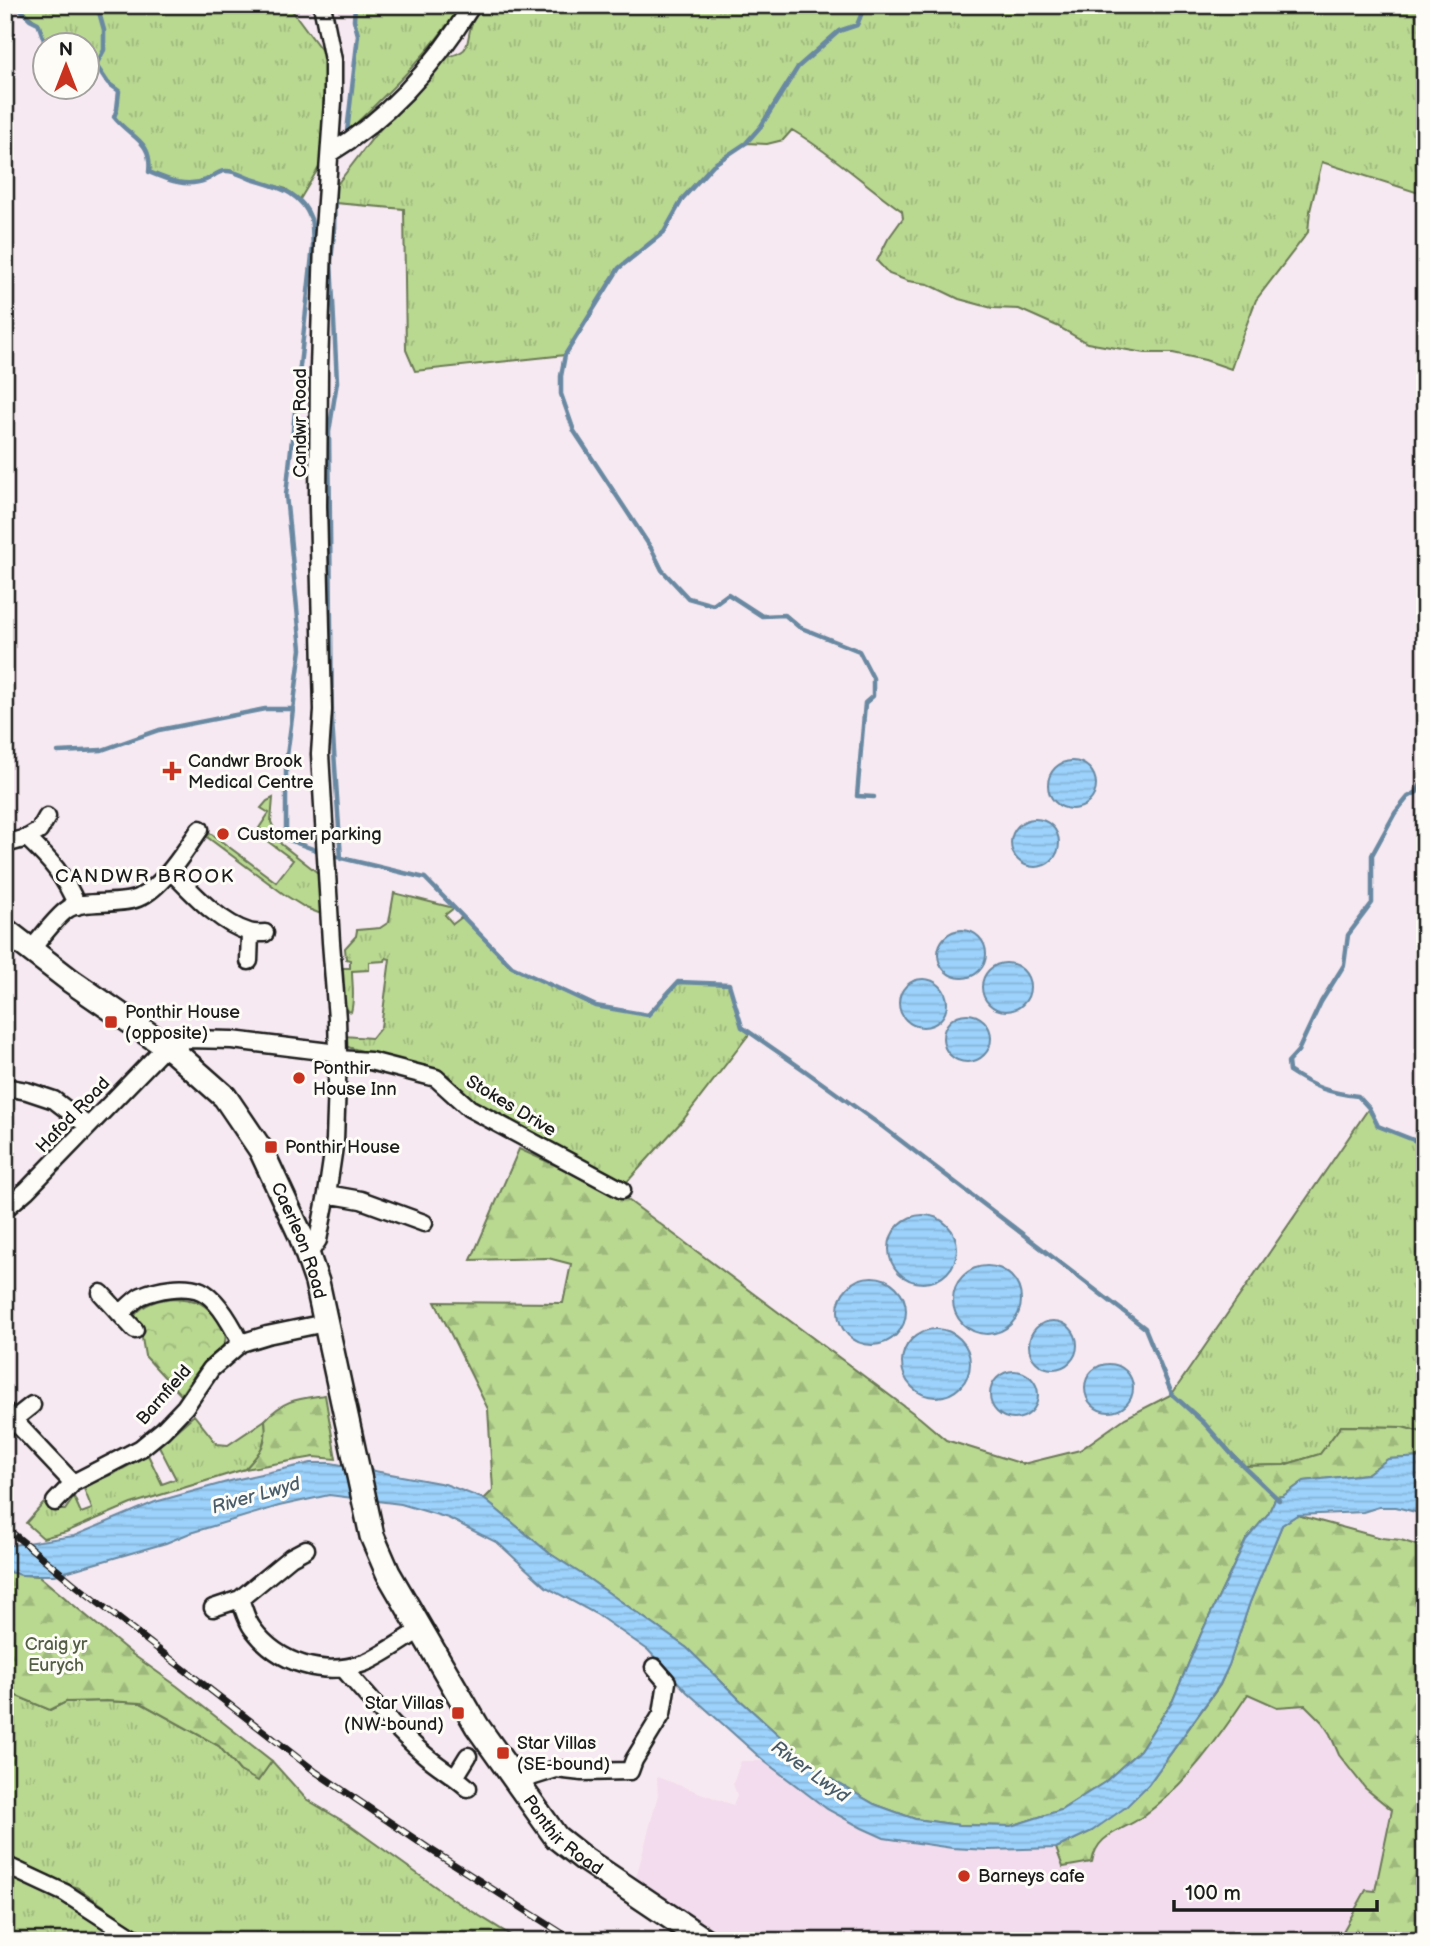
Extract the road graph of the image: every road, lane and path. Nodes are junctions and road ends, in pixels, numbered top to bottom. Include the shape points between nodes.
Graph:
1 (322, 5) edge
2 (472, 5) edge
3 (330, 153) junction
4 (47, 817) dead end
5 (200, 830) dead end
6 (27, 838) junction
7 (5, 844) edge
8 (171, 871) junction
9 (77, 906) junction
10 (5, 930) edge
11 (31, 950) junction
12 (249, 961) dead end
13 (169, 1049) junction
14 (338, 1056) junction
15 (5, 1087) edge
16 (88, 1126) junction
17 (622, 1190) dead end
18 (327, 1194) junction
19 (5, 1209) edge
20 (424, 1223) dead end
21 (308, 1255) junction
22 (101, 1293) dead end
23 (120, 1314) junction
24 (325, 1323) junction
25 (135, 1330) dead end
26 (241, 1343) junction
27 (32, 1405) dead end
28 (9, 1416) edge
29 (73, 1483) junction
30 (55, 1502) dead end
31 (365, 1503) joint
32 (281, 1544) dead end
33 (306, 1549) dead end
34 (288, 1559) junction
35 (240, 1599) junction
36 (213, 1608) dead end
37 (420, 1630) junction
38 (654, 1667) dead end
39 (343, 1668) junction
40 (468, 1756) dead end
41 (456, 1777) junction
42 (515, 1782) junction
43 (468, 1788) dead end
44 (5, 1865) edge
45 (139, 1941) edge
46 (706, 1941) edge

1 - 3 street, Candwr Road via 332,60
2 - 3 street via 435,58 387,111
3 - 14 street, Candwr Road via 319,392 320,754
4 - 6 street via 39,831
5 - 8 street
6 - 7 street
6 - 9 street via 59,870
8 - 9 street via 138,898
8 - 12 street via 207,907 232,924 258,933
9 - 11 street via 68,909
10 - 11 main road, Caerleon Road
11 - 13 main road, Caerleon Road
13 - 14 street, Stokes Drive via 186,1039 208,1039
13 - 16 street, Hafod Road
13 - 21 main road, Caerleon Road via 225,1097 244,1124 261,1150
14 - 17 street, Stokes Drive via 436,1078 470,1108
14 - 18 street via 335,1140
15 - 16 street via 54,1100
16 - 19 street, Hafod Road
18 - 20 street via 361,1200
18 - 21 street via 321,1232
21 - 24 main road, Caerleon Road
22 - 23 street
23 - 25 street
23 - 26 street via 139,1297 163,1290 201,1291 231,1323
24 - 26 street, Barnfield
24 - 31 main road, Caerleon Road
26 - 29 street, Barnfield via 212,1369 163,1430 141,1448
27 - 28 street
28 - 29 street
29 - 30 street, Barnfield
31 - 37 main road, Ponthir Road via 372,1536 388,1573
32 - 34 street
33 - 34 street
34 - 35 street
35 - 36 street
35 - 39 street via 251,1627 286,1659 313,1668
37 - 39 street via 367,1662
37 - 42 main road, Ponthir Road
38 - 42 street via 667,1682 662,1714 630,1771 556,1769
39 - 41 street via 427,1757
40 - 41 street
41 - 43 street
42 - 46 main road, Ponthir Road via 556,1837
44 - 45 street via 65,1893

